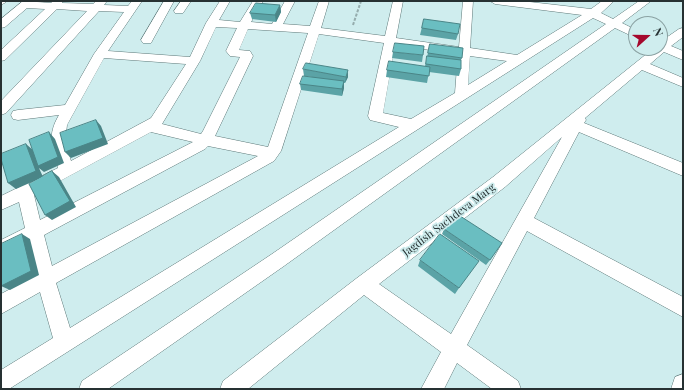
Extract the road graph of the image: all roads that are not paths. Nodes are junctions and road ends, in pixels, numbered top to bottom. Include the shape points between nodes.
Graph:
1 (169, 1) edge
2 (186, 1) edge
3 (225, 1) edge
4 (258, 1) edge
5 (290, 1) edge
6 (324, 1) edge
7 (398, 1) edge
8 (468, 1) edge
9 (495, 1) edge
10 (609, 1) edge
11 (646, 1) edge
12 (27, 3) edge
13 (56, 4) edge
14 (98, 5) edge
15 (134, 5) edge
16 (179, 11) dead end
17 (593, 13) junction
18 (212, 23) junction
19 (613, 24) junction
20 (1, 25) edge
21 (244, 25) junction
22 (276, 27) junction
23 (314, 30) junction
24 (628, 31) edge
25 (683, 31) edge
26 (147, 40) dead end
27 (391, 40) junction
28 (668, 42) edge
29 (668, 50) edge
30 (464, 52) junction
31 (100, 54) junction
32 (652, 56) edge
33 (683, 56) edge
34 (1, 57) edge
35 (519, 59) junction
36 (194, 61) junction
37 (641, 65) junction
38 (683, 83) edge
39 (461, 95) junction
40 (69, 109) junction
41 (1, 110) edge
42 (18, 115) dead end
43 (580, 118) junction
44 (414, 125) junction
45 (150, 126) junction
46 (205, 140) junction
47 (272, 154) junction
48 (66, 170) junction
49 (683, 170) edge
50 (25, 192) junction
51 (1, 203) edge
52 (524, 220) junction
53 (35, 232) junction
54 (1, 249) edge
55 (46, 279) junction
56 (364, 284) junction
57 (1, 304) edge
58 (683, 307) edge
59 (64, 342) junction
60 (454, 348) junction
61 (1, 382) edge
62 (683, 385) edge
63 (90, 389) edge
64 (231, 389) edge
65 (432, 389) edge
66 (510, 389) edge
67 (682, 389) edge

1 - 26 street
2 - 16 street
3 - 18 street
4 - 21 street
5 - 22 street
6 - 23 street
7 - 27 street
8 - 30 street
9 - 17 street
10 - 17 street
11 - 19 street
12 - 13 street
12 - 20 street
13 - 14 street
13 - 34 street
14 - 15 street
14 - 41 street
15 - 31 street
17 - 19 street
17 - 35 street
18 - 21 street
18 - 36 street
19 - 24 street
19 - 63 street
21 - 22 street
21 - 46 street via 232,51 247,56
22 - 23 street
23 - 27 street
23 - 47 street
25 - 28 street, Jagdish Sachdeva Marg
27 - 30 street
27 - 44 street via 375,116
29 - 33 street
30 - 35 street
30 - 39 street
31 - 36 street
31 - 40 street
32 - 37 street, Jagdish Sachdeva Marg
35 - 39 street
36 - 45 street via 160,117
37 - 38 street
37 - 43 street, Jagdish Sachdeva Marg
39 - 44 street
40 - 42 street
40 - 48 street via 58,134
43 - 49 street
43 - 52 street
43 - 56 street, Jagdish Sachdeva Marg
44 - 59 street
45 - 46 street
45 - 48 street
46 - 47 street
46 - 53 street via 200,145
47 - 55 street
48 - 50 street
50 - 51 street
50 - 53 street
52 - 58 street
52 - 60 street
53 - 54 street
53 - 55 street
55 - 57 street
55 - 59 street
56 - 60 street
56 - 64 street, Jagdish Sachdeva Marg
59 - 61 street
60 - 65 street
60 - 66 street
62 - 67 street

